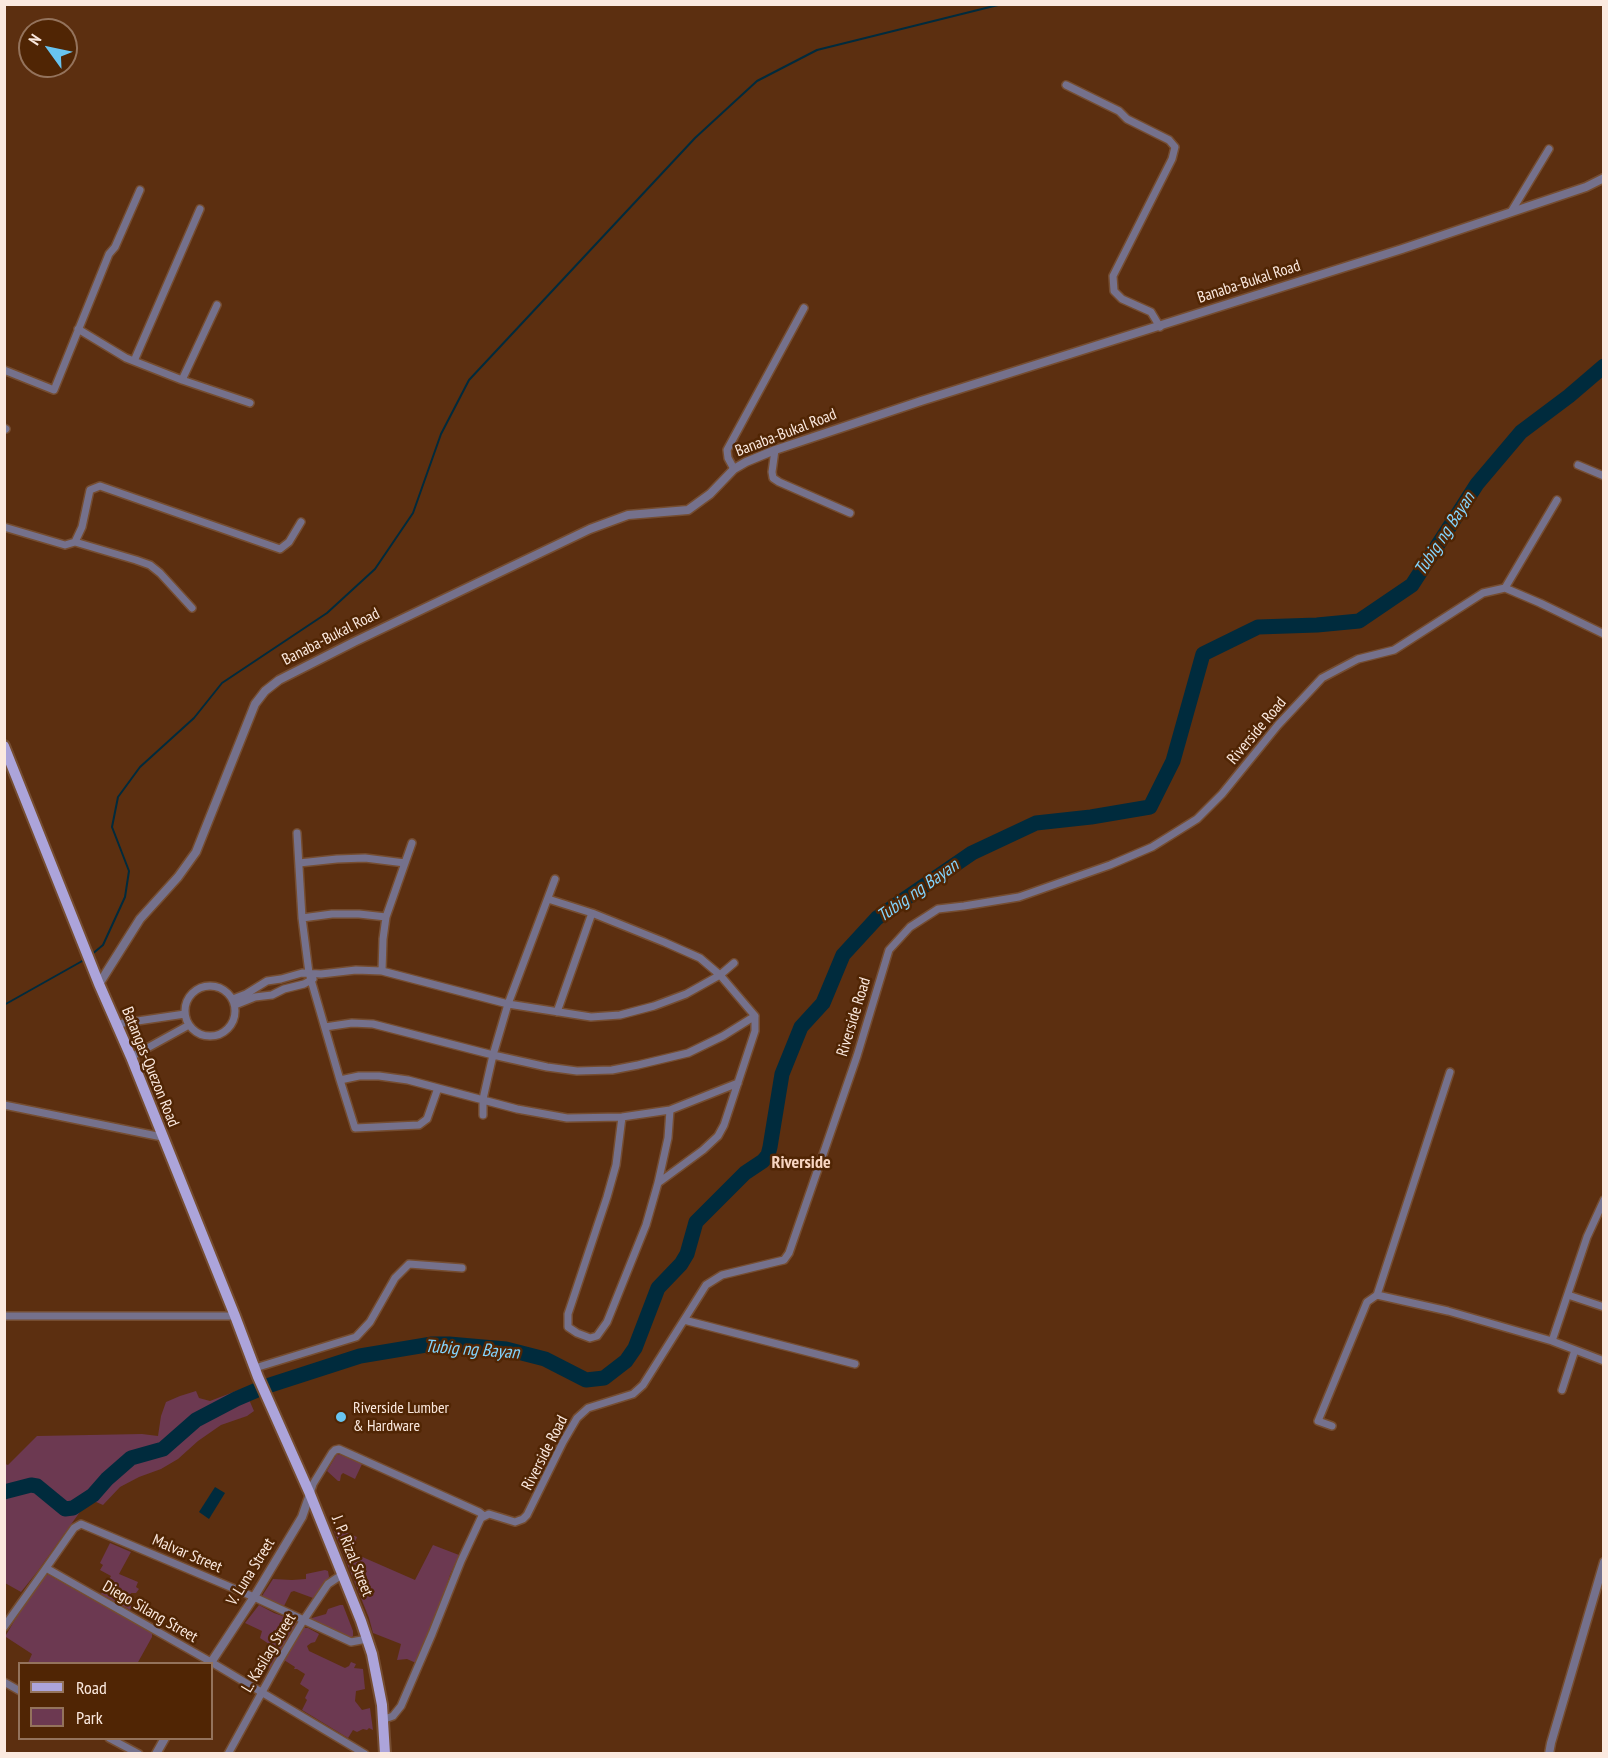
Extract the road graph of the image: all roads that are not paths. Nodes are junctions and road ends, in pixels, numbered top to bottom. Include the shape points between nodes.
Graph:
1 (1066, 85) dead end
2 (1549, 149) dead end
3 (1604, 178) edge
4 (140, 189) dead end
5 (200, 209) dead end
6 (1511, 212) junction
7 (217, 305) dead end
8 (804, 308) dead end
9 (1160, 327) junction
10 (78, 329) junction
11 (134, 361) junction
12 (4, 370) edge
13 (182, 380) junction
14 (250, 402) dead end
15 (775, 450) junction
16 (1578, 465) dead end
17 (734, 469) junction
18 (1604, 476) edge
19 (1557, 500) dead end
20 (850, 513) dead end
21 (301, 522) dead end
22 (4, 527) edge
23 (75, 542) junction
24 (1505, 588) junction
25 (192, 608) dead end
26 (1604, 634) edge
27 (4, 746) edge
28 (9, 771) edge
29 (297, 833) dead end
30 (412, 843) dead end
31 (299, 863) junction
32 (405, 863) junction
33 (555, 879) dead end
34 (548, 898) junction
35 (592, 913) junction
36 (386, 917) junction
37 (302, 918) junction
38 (734, 963) dead end
39 (382, 970) junction
40 (720, 975) junction
41 (310, 977) junction
42 (281, 979) junction
43 (99, 984) junction
44 (284, 989) junction
45 (234, 1002) junction
46 (508, 1004) junction
47 (557, 1012) junction
48 (185, 1014) junction
49 (755, 1016) junction
50 (117, 1024) junction
51 (189, 1025) junction
52 (325, 1026) junction
53 (493, 1055) junction
54 (131, 1057) junction
55 (1450, 1072) dead end
56 (340, 1080) junction
57 (738, 1083) junction
58 (438, 1088) junction
59 (483, 1100) junction
60 (4, 1105) edge
61 (670, 1110) junction
62 (483, 1115) dead end
63 (622, 1117) junction
64 (162, 1137) junction
65 (658, 1183) junction
66 (1604, 1200) edge
67 (462, 1269) dead end
68 (1377, 1295) junction
69 (1568, 1295) junction
70 (1604, 1307) edge
71 (4, 1316) edge
72 (235, 1316) junction
73 (684, 1320) junction
74 (1552, 1341) junction
75 (1575, 1350) junction
76 (1604, 1361) edge
77 (855, 1364) dead end
78 (257, 1373) junction
79 (1562, 1390) dead end
80 (270, 1405) joint
81 (1332, 1426) dead end
82 (309, 1497) junction
83 (484, 1516) junction
84 (1604, 1562) edge
85 (46, 1568) junction
86 (341, 1575) junction
87 (254, 1597) junction
88 (303, 1621) junction
89 (4, 1627) edge
90 (365, 1640) junction
91 (209, 1662) edge
92 (212, 1662) edge
93 (213, 1664) edge
94 (4, 1682) edge
95 (18, 1690) edge
96 (261, 1692) junction
97 (382, 1720) junction
98 (113, 1740) edge
99 (164, 1740) edge
100 (139, 1754) edge
101 (156, 1754) edge
102 (228, 1754) edge
103 (364, 1754) edge
104 (385, 1754) edge
105 (1549, 1754) edge

1 - 9 street via 1119,111 1175,147 1113,276 1114,291 1151,312
2 - 6 street
3 - 6 street, Banaba-Bukal Road
4 - 10 street
5 - 11 street
6 - 9 street, Banaba-Bukal Road
7 - 13 street
8 - 17 street via 727,450
9 - 15 street, Banaba-Bukal Road
10 - 11 street
10 - 12 street via 54,390
11 - 13 street
13 - 14 street
15 - 17 street, Banaba-Bukal Road
15 - 20 street via 773,478
16 - 18 street
17 - 43 street, Banaba-Bukal Road via 688,510 628,514 590,529 354,642 265,691 255,704 195,852 140,920
19 - 24 street
21 - 23 street via 280,549 100,486 90,490
22 - 23 street via 65,545
23 - 25 street via 150,566
24 - 26 street
24 - 73 street, Riverside Road via 1483,593 1394,650 1358,659 1322,678 1197,819 1152,847 1110,866 1019,897 938,909 910,927 890,950 789,1253 784,1260 713,1280
27 - 28 main road, Batangas-Quezon Road
28 - 43 main road, Batangas-Quezon Road
29 - 31 street
30 - 32 street
31 - 32 street via 365,858
31 - 37 street
32 - 36 street
33 - 34 street
34 - 35 street
34 - 46 street
35 - 40 street via 700,958
35 - 47 street
36 - 37 street via 341,914
36 - 39 street
37 - 41 street
38 - 40 street
39 - 41 street
39 - 46 street
40 - 47 street via 686,994 620,1015 591,1017
40 - 49 street
41 - 42 street via 298,974
41 - 44 street via 302,985
41 - 52 street
42 - 44 street
42 - 45 street via 267,981
43 - 50 main road, Batangas-Quezon Road
44 - 45 street
45 - 48 street via 225,989 204,986 191,994
45 - 51 street via 232,1025 219,1035 202,1035
46 - 47 street
46 - 53 street
48 - 50 street
48 - 51 street
49 - 53 street via 688,1053 612,1070 576,1071
49 - 57 street
50 - 54 main road, Batangas-Quezon Road
51 - 54 street
52 - 53 street via 373,1024
52 - 56 street
53 - 59 street
54 - 64 main road, Batangas-Quezon Road
55 - 68 street
56 - 58 street via 380,1076
56 - 58 street via 355,1128 419,1125 427,1119
57 - 61 street
57 - 65 street via 718,1136
58 - 59 street
59 - 62 street
59 - 63 street via 567,1118
60 - 64 street
61 - 63 street
61 - 65 street
63 - 65 street via 616,1165 568,1314 568,1327 577,1333 590,1338 597,1336 607,1322 646,1225
64 - 72 main road, Batangas-Quezon Road
66 - 69 street
67 - 78 street via 409,1264 395,1278 370,1322 356,1337
68 - 74 street
68 - 81 street via 1367,1302 1318,1421
69 - 70 street
69 - 74 street
71 - 72 street
72 - 78 main road, Batangas-Quezon Road
73 - 77 street
73 - 83 street, Riverside Road via 643,1385 633,1394 588,1408 577,1418 523,1520
74 - 75 street
75 - 76 street
75 - 79 street
78 - 80 main road, Batangas-Quezon Road
80 - 82 main road, J. P. Rizal Street
82 - 83 street via 313,1484 337,1449
82 - 86 main road, J. P. Rizal Street
82 - 87 street, V. Luna Street via 302,1517
83 - 97 street via 477,1523 401,1706 393,1716
84 - 105 street
85 - 87 street, Malvar Street via 81,1524
85 - 89 street
85 - 91 street, Diego Silang Street
86 - 88 street, L. Kasilag Street via 324,1589
86 - 90 main road, J. P. Rizal Street
87 - 88 street, Malvar Street
87 - 92 street, V. Luna Street
88 - 90 street, Malvar Street via 351,1642
88 - 96 street, L. Kasilag Street
90 - 97 main road, J. P. Rizal Street via 376,1671
93 - 96 street, Diego Silang Street
94 - 95 street
96 - 102 street, L. Kasilag Street
96 - 103 street, Diego Silang Street
97 - 104 main road, J. P. Rizal Street
98 - 100 street
99 - 101 street

